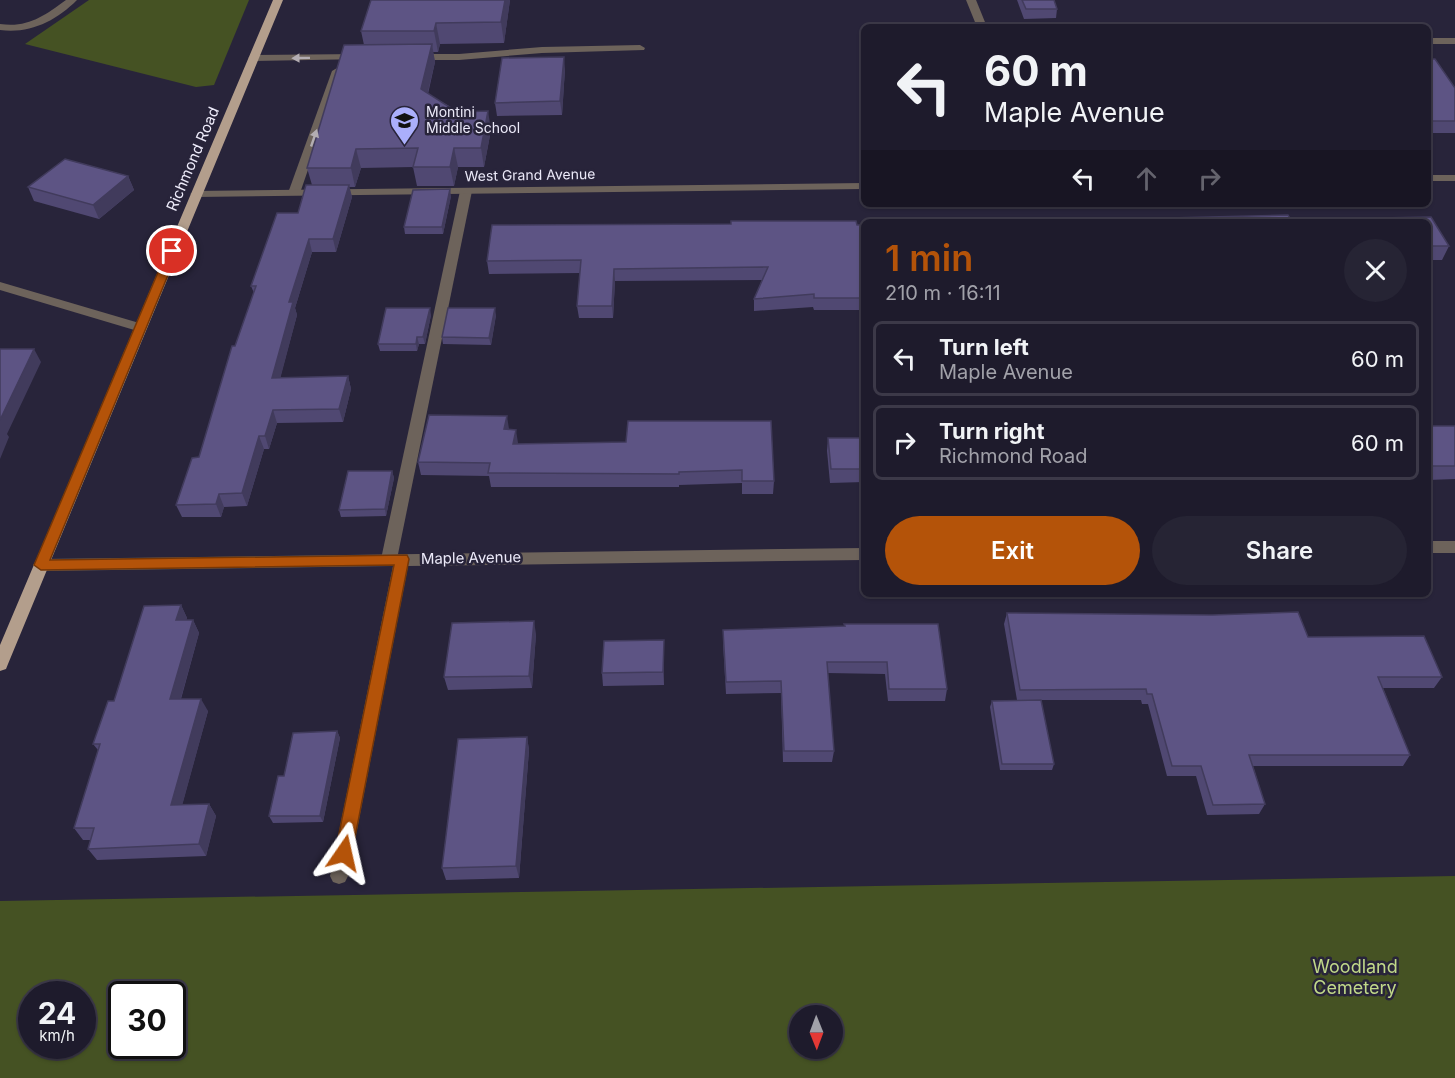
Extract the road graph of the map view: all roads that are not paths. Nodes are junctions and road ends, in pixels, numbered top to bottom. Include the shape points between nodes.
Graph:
1 (72, 0) edge
2 (278, 0) edge
3 (971, 0) edge
4 (981, 24) edge
5 (0, 27) edge
6 (1431, 41) edge
7 (1455, 41) edge
8 (640, 48) dead end
9 (342, 57) junction
10 (377, 57) edge
11 (400, 57) edge
12 (253, 58) junction
13 (1431, 178) edge
14 (1455, 178) edge
15 (861, 186) edge
16 (466, 191) junction
17 (294, 193) junction
18 (196, 194) junction
19 (0, 286) edge
20 (141, 328) junction
21 (1431, 547) edge
22 (1455, 547) edge
23 (861, 554) edge
24 (396, 559) junction
25 (41, 565) junction
26 (0, 664) edge
27 (339, 876) dead end

1 - 5 street via 30,28
2 - 12 main road, Richmond Road
3 - 4 street
6 - 7 street
8 - 11 street
9 - 10 street
9 -> 12 street
17 -> 9 street
12 - 18 main road, Richmond Road
13 - 14 street
15 - 16 street, West Grand Avenue
16 - 17 street, West Grand Avenue
16 - 24 street
17 - 18 street, West Grand Avenue
18 - 20 main road, Richmond Road
19 - 20 street
20 - 25 main road, Richmond Road
21 - 22 street
23 - 24 street, Maple Avenue
24 - 25 street, Maple Avenue
24 - 27 street
25 - 26 main road, Richmond Road

